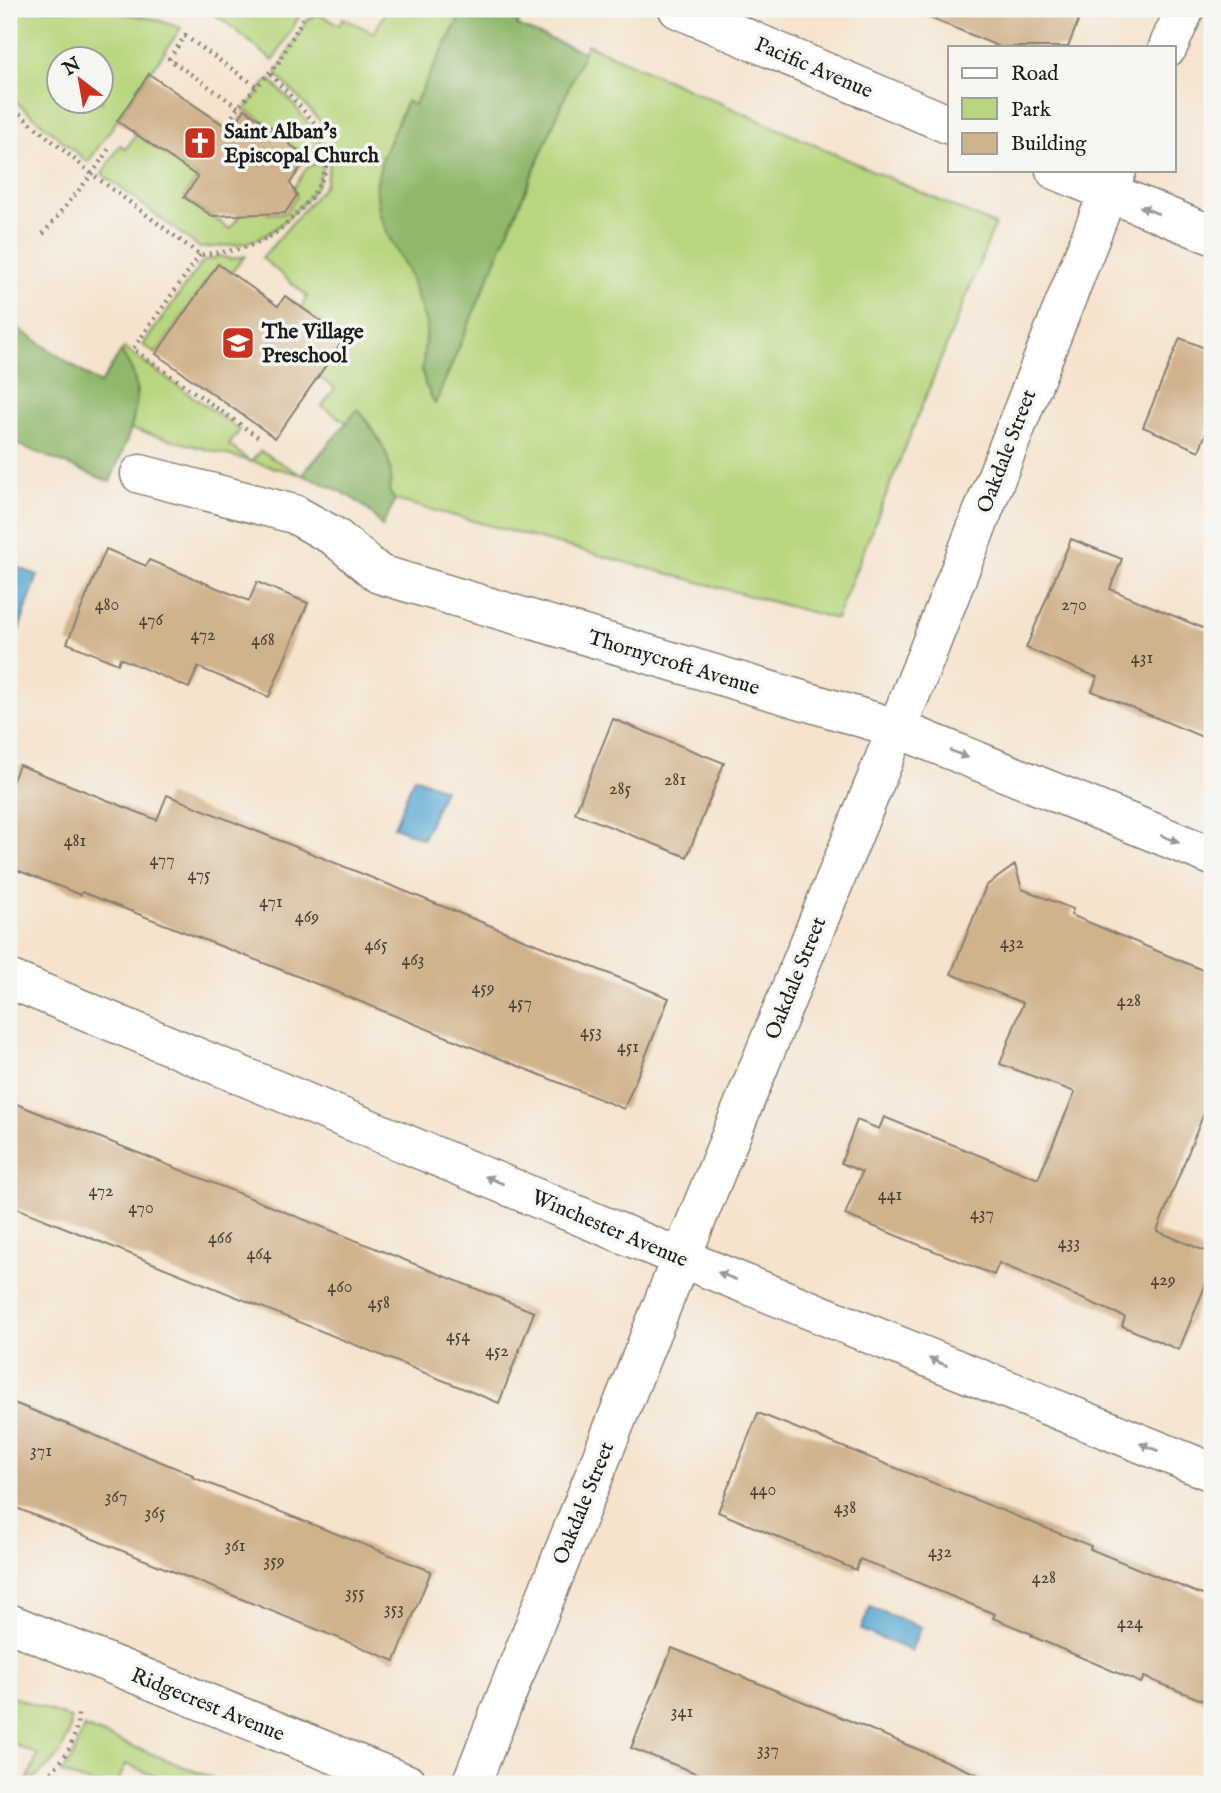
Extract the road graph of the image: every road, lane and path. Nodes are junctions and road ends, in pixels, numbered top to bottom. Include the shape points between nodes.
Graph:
1 (678, 9) edge
2 (1185, 9) edge
3 (303, 18) dead end
4 (1168, 46) edge
5 (270, 73) junction
6 (257, 86) junction
7 (9, 105) edge
8 (238, 107) junction
9 (229, 122) dead end
10 (948, 124) edge
11 (110, 146) dead end
12 (1065, 172) edge
13 (92, 174) junction
14 (1112, 181) edge
15 (43, 234) dead end
16 (1212, 235) edge
17 (200, 255) junction
18 (258, 437) dead end
19 (140, 474) dead end
20 (896, 728) junction
21 (1212, 856) edge
22 (9, 979) edge
23 (681, 1258) junction
24 (1212, 1472) edge
25 (9, 1623) edge
26 (78, 1714) dead end
27 (50, 1773) junction
28 (34, 1784) edge
29 (79, 1784) edge
30 (408, 1784) edge
31 (471, 1784) edge

1 - 10 street, Pacific Avenue
2 - 4 street
3 - 5 path
5 - 6 path
5 - 17 path via 321,130 327,169 319,188 286,225 265,240
6 - 8 path
6 - 8 path via 185,36 169,59
7 - 13 path
8 - 9 path
11 - 13 path
12 - 14 street
13 - 15 path
13 - 17 path
16 -> 14 street
14 - 20 street, Oakdale Street
17 - 18 path via 133,349
19 - 20 street, Thornycroft Avenue via 294,514 335,537 379,574
20 -> 21 street, Thornycroft Avenue
20 - 23 street, Oakdale Street
23 -> 22 street, Winchester Avenue
24 -> 23 street, Winchester Avenue
23 - 31 street, Oakdale Street
25 - 30 street, Ridgecrest Avenue
26 - 27 path via 72,1745
27 - 28 path
27 - 29 path

